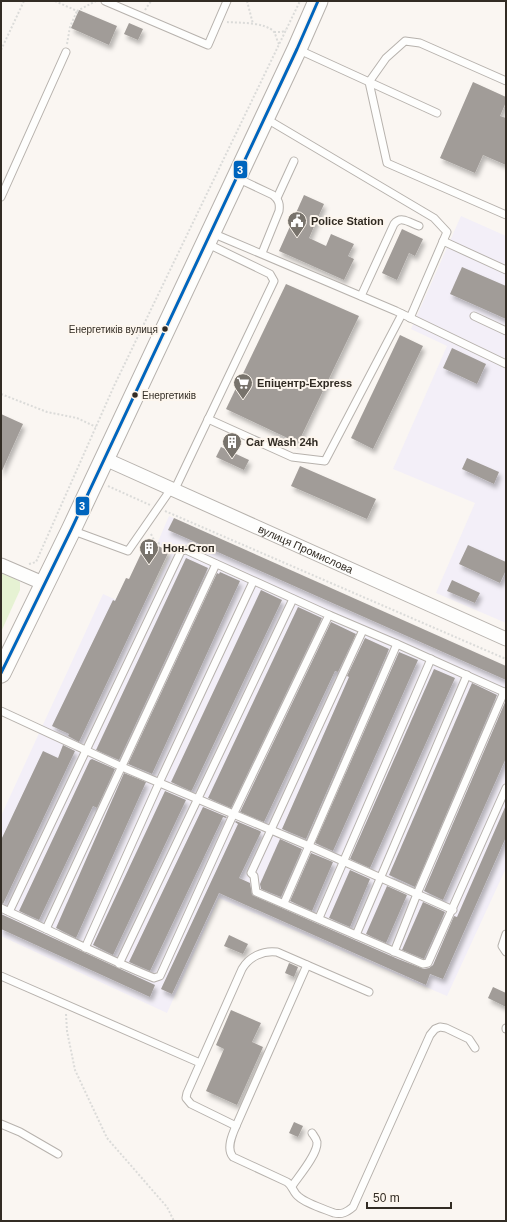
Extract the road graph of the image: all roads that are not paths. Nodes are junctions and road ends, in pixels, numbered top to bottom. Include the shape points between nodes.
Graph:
1 (105, 1) edge
2 (227, 1) edge
3 (318, 1) edge
4 (288, 47) junction
5 (66, 52) road end
6 (506, 81) edge
7 (368, 82) junction
8 (437, 113) dead end
9 (264, 118) junction
10 (294, 161) dead end
11 (236, 178) junction
12 (1, 197) edge
13 (278, 198) junction
14 (506, 215) edge
15 (419, 226) dead end
16 (208, 237) junction
17 (443, 241) junction
18 (262, 253) junction
19 (506, 270) edge
20 (361, 296) junction
21 (402, 314) junction
22 (474, 316) dead end
23 (410, 318) junction
24 (506, 331) edge
25 (506, 364) edge
26 (208, 419) junction
27 (105, 459) junction
28 (173, 490) junction
29 (71, 530) junction
30 (216, 564) junction
31 (1, 565) edge
32 (253, 582) junction
33 (45, 584) junction
34 (293, 599) junction
35 (329, 615) junction
36 (363, 630) junction
37 (506, 639) edge
38 (397, 644) junction
39 (431, 659) junction
40 (1, 673) edge
41 (467, 675) junction
42 (505, 692) edge
43 (1, 711) edge
44 (86, 750) junction
45 (122, 767) junction
46 (159, 783) junction
47 (506, 788) edge
48 (197, 799) junction
49 (233, 815) junction
50 (271, 830) junction
51 (309, 846) junction
52 (344, 862) junction
53 (381, 878) junction
54 (417, 894) junction
55 (284, 903) junction
56 (1, 908) edge
57 (453, 910) junction
58 (9, 912) junction
59 (319, 918) junction
60 (46, 929) junction
61 (506, 934) edge
62 (356, 935) junction
63 (85, 948) junction
64 (394, 952) junction
65 (506, 952) edge
66 (120, 964) junction
67 (307, 965) junction
68 (1, 976) edge
69 (369, 992) dead end
70 (475, 1048) dead end
71 (200, 1063) junction
72 (1, 1124) edge
73 (236, 1126) junction
74 (312, 1133) dead end
75 (58, 1154) dead end
76 (292, 1186) junction

1 - 2 lane via 208,45
3 - 4 main road
4 - 7 lane
4 - 9 main road
5 - 12 lane
6 - 7 lane via 420,43 405,41 386,58
7 - 8 lane
7 - 14 lane via 387,163
9 - 11 main road
9 - 17 lane via 434,218 447,232
10 - 13 lane
11 - 13 lane
11 - 16 main road
13 - 18 lane via 279,212
15 - 20 lane via 405,220 396,221
16 - 18 lane
16 - 26 lane via 270,274 274,281
16 - 27 main road
17 - 19 lane
17 - 23 lane
18 - 20 lane
20 - 21 lane
21 - 23 lane
21 - 26 lane via 326,461 292,457
22 - 24 lane
23 - 25 lane
26 - 28 lane
27 - 28 street, вулиця Промислова
27 - 29 main road
28 - 29 lane via 128,551
28 - 37 street, вулиця Промислова
29 - 33 main road
30 - 32 lane
30 - 44 lane via 183,550 179,553
30 - 45 lane
31 - 33 street
32 - 34 lane
32 - 46 lane
33 - 40 main road
34 - 35 lane
34 - 48 lane
35 - 36 lane
35 - 49 lane
36 - 38 lane
36 - 50 lane
38 - 39 lane
38 - 51 lane
39 - 41 lane
39 - 52 lane
41 - 42 lane
41 - 53 lane
42 - 54 lane
43 - 44 lane
44 - 45 lane
44 - 58 lane
45 - 46 lane
45 - 60 lane
46 - 48 lane
46 - 63 lane
47 - 57 lane
48 - 49 lane
48 - 66 lane
49 - 50 lane
49 - 66 lane via 160,976 154,978
50 - 51 lane
50 - 55 lane via 251,873 254,876 256,892
51 - 52 lane
51 - 55 lane
52 - 53 lane
52 - 59 lane
53 - 54 lane
53 - 62 lane
54 - 57 lane
54 - 64 lane
55 - 59 lane
56 - 58 lane
57 - 64 lane via 428,963 423,964
58 - 60 lane
59 - 62 lane
60 - 63 lane
61 - 65 lane via 502,946
62 - 64 lane
63 - 66 lane
67 - 69 lane
67 - 71 lane via 272,951 259,953 247,962 242,968
67 - 73 lane
68 - 71 lane
70 - 76 lane via 469,1039 446,1028 440,1027 430,1034 353,1207 347,1212 334,1214 300,1198
71 - 73 lane via 187,1093 188,1102
72 - 75 lane
73 - 76 lane via 230,1146 232,1156
74 - 76 lane via 316,1146 309,1163

